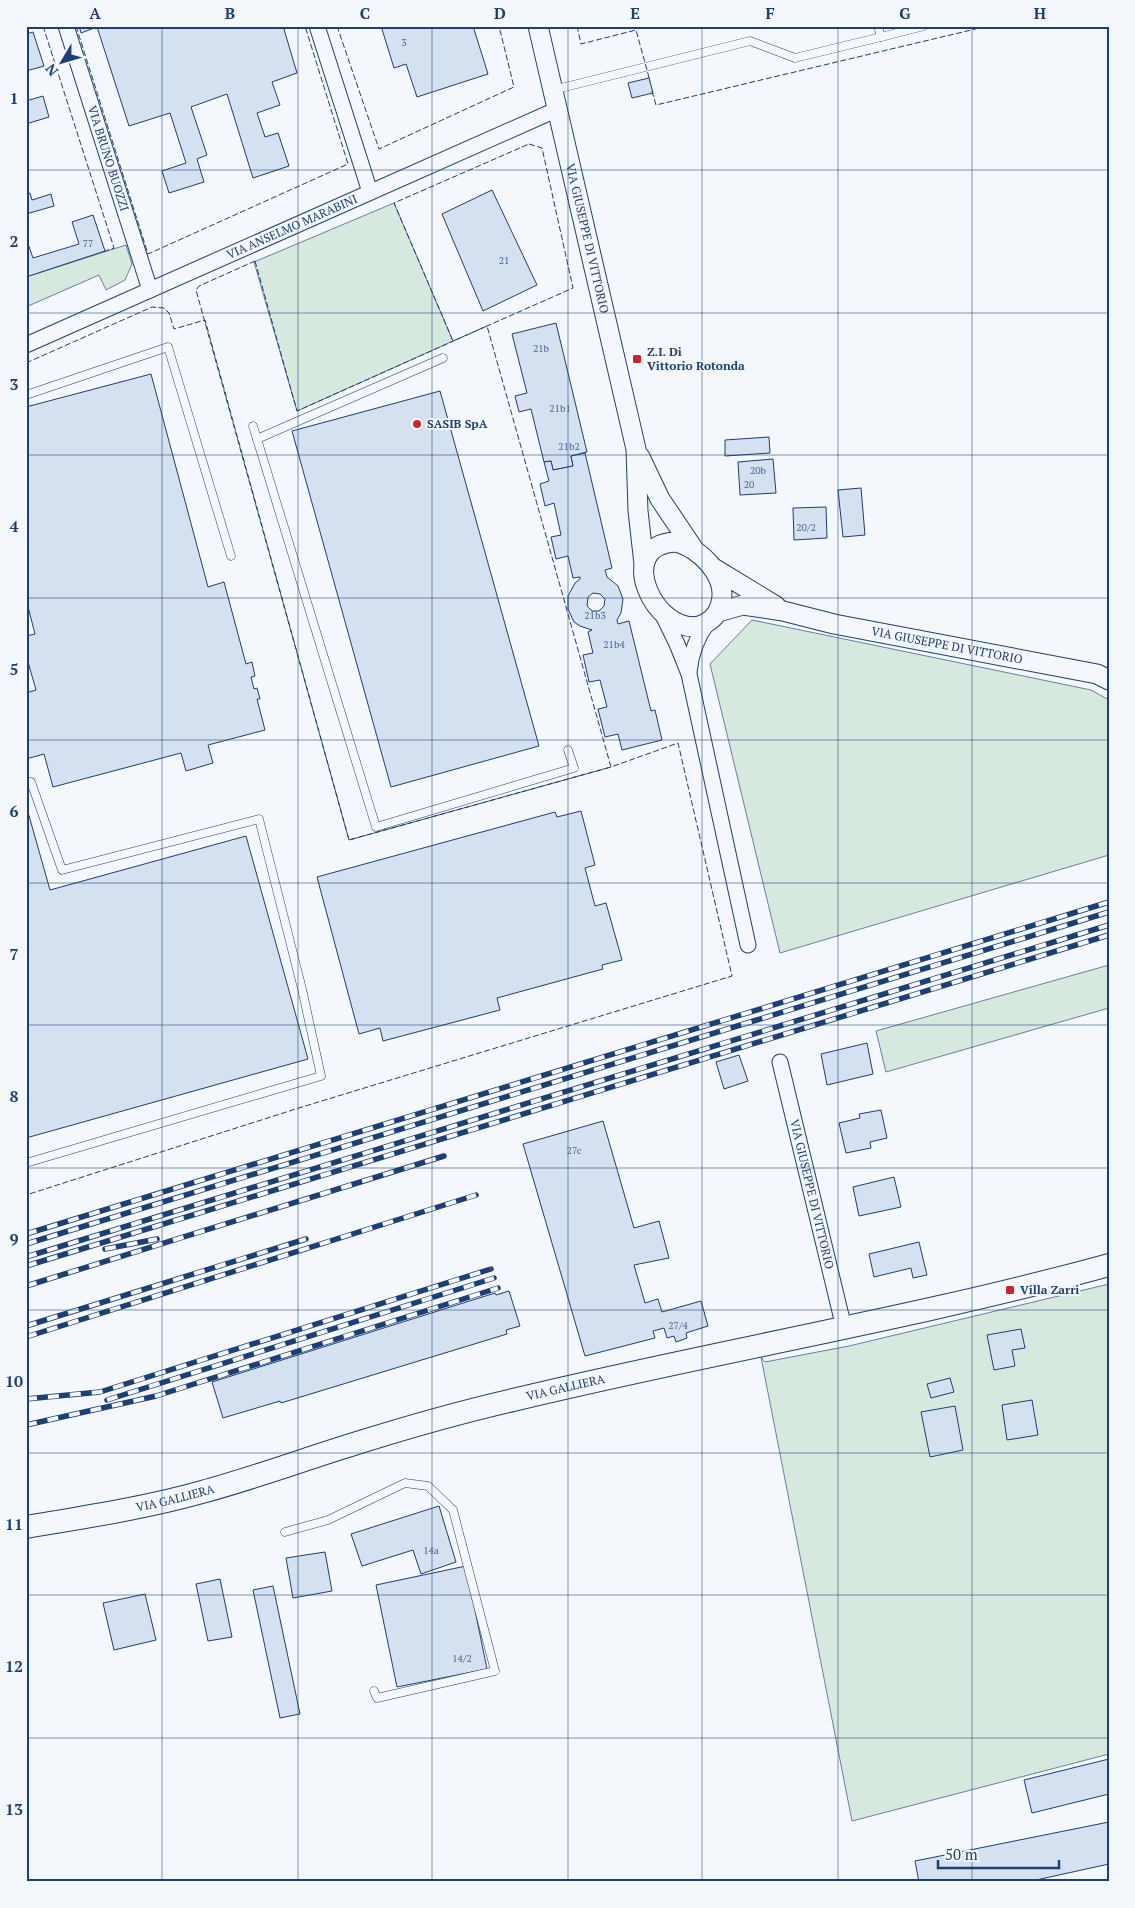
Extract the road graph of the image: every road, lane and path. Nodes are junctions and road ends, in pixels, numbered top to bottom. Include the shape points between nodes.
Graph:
1 (66, 26) edge
2 (317, 26) edge
3 (538, 26) edge
4 (878, 26) edge
5 (924, 26) edge
6 (881, 37) junction
7 (553, 90) junction
8 (558, 109) junction
9 (370, 192) junction
10 (150, 290) junction
11 (26, 345) edge
12 (443, 358) dead end
13 (26, 395) edge
14 (253, 426) dead end
15 (257, 439) junction
16 (636, 449) junction
17 (693, 548) junction
18 (231, 556) dead end
19 (644, 564) junction
20 (711, 566) junction
21 (661, 610) junction
22 (783, 611) junction
23 (713, 617) junction
24 (689, 674) junction
25 (1109, 680) edge
26 (568, 750) dead end
27 (26, 783) edge
28 (748, 945) dead end
29 (780, 1062) dead end
30 (26, 1163) edge
31 (1109, 1265) edge
32 (844, 1328) junction
33 (26, 1527) edge
34 (285, 1532) dead end
35 (374, 1691) dead end

1 - 10 street, VIA BRUNO BUOZZI
2 - 9 street
3 - 7 street, VIA GIUSEPPE DI VITTORIO
4 - 6 lane
5 - 6 lane
6 - 7 lane via 795,58 750,41
7 - 8 street, VIA GIUSEPPE DI VITTORIO
8 - 9 street, VIA ANSELMO MARABINI
8 - 16 street, VIA GIUSEPPE DI VITTORIO
9 - 10 street, VIA ANSELMO MARABINI
10 - 11 street, VIA ANSELMO MARABINI
12 - 15 lane
13 - 18 lane via 168,347
14 - 15 lane
15 - 26 lane via 376,827 574,768
16 - 17 street, VIA GIUSEPPE DI VITTORIO via 660,499
16 - 19 street, VIA GIUSEPPE DI VITTORIO
17 - 19 street via 674,542 662,544 650,553
17 - 20 street, VIA GIUSEPPE DI VITTORIO
19 - 21 street, VIA GIUSEPPE DI VITTORIO via 647,590
20 - 22 street, VIA GIUSEPPE DI VITTORIO
20 - 23 street, VIA GIUSEPPE DI VITTORIO via 723,591 722,602
21 - 23 street, VIA GIUSEPPE DI VITTORIO via 687,626 698,626
21 - 24 street, VIA GIUSEPPE DI VITTORIO
22 - 23 street, VIA GIUSEPPE DI VITTORIO via 743,605
22 - 25 street, VIA GIUSEPPE DI VITTORIO via 834,624 1097,674
23 - 24 street, VIA GIUSEPPE DI VITTORIO via 699,634 690,658
24 - 28 street, VIA GIUSEPPE DI VITTORIO
27 - 30 lane via 31,782 62,870 259,819 321,1076
29 - 32 street, VIA GIUSEPPE DI VITTORIO
31 - 32 main road, VIA GALLIERA
32 - 33 main road, VIA GALLIERA via 514,1399 401,1430 200,1493
34 - 35 lane via 328,1520 404,1483 428,1486 453,1510 495,1671 377,1698

